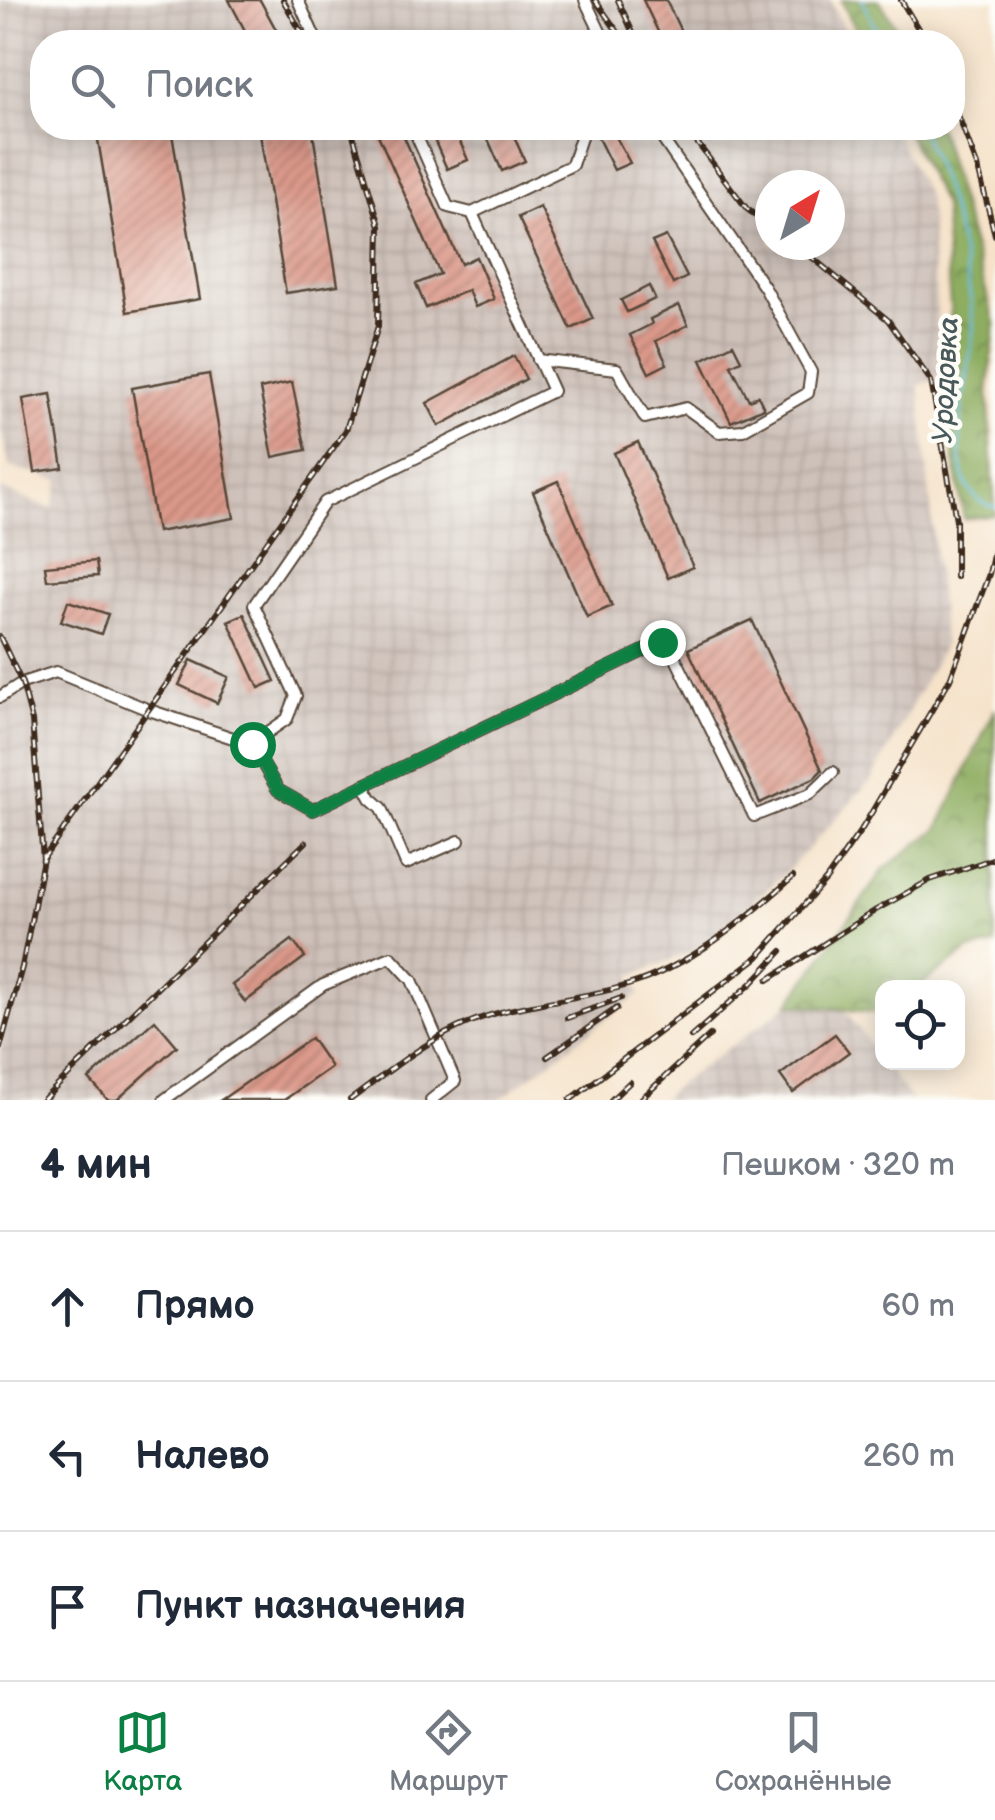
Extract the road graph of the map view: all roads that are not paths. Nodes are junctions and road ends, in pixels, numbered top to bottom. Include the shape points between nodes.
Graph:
1 (298, 0) edge
2 (585, 0) edge
3 (312, 30) edge
4 (600, 30) edge
5 (418, 140) edge
6 (580, 140) edge
7 (663, 140) edge
8 (472, 213) junction
9 (538, 360) junction
10 (0, 697) edge
11 (252, 744) junction
12 (833, 772) dead end
13 (364, 785) junction
14 (459, 842) dead end
15 (164, 1100) edge
16 (431, 1100) edge

1 - 3 street
2 - 4 street
5 - 8 street via 448,207
6 - 8 street via 572,164
7 - 9 street via 765,288 810,372 808,393 743,430 718,432 686,408 645,418 617,369
8 - 9 street
9 - 11 street via 552,391 325,502 254,604 296,696 286,719
10 - 11 street via 56,672
11 - 13 street via 278,790 313,810
12 - 13 street via 810,794 754,816 662,642
13 - 14 street via 382,808 406,864
15 - 16 street via 323,986 391,957 412,980 456,1081

